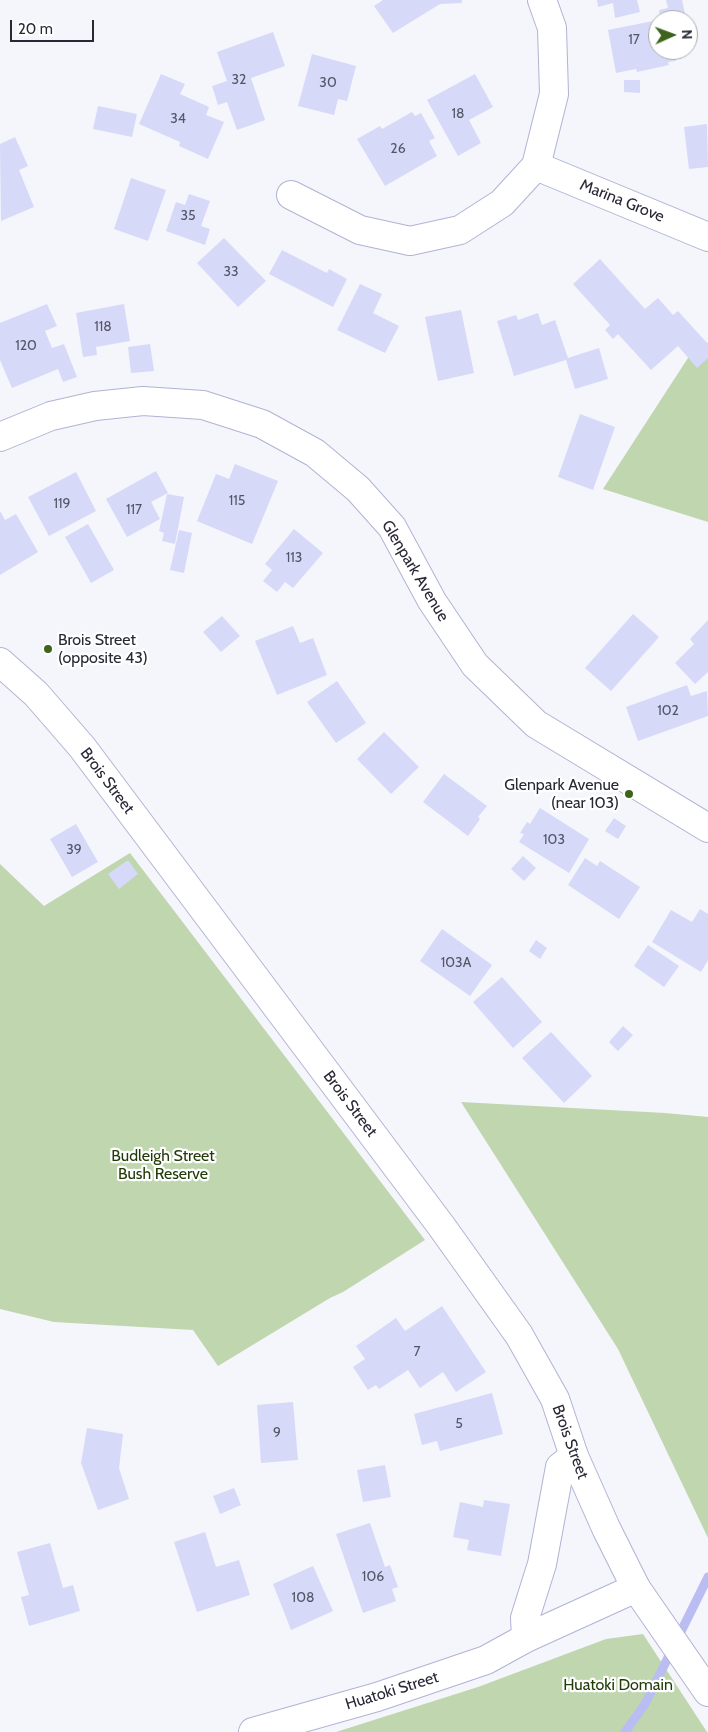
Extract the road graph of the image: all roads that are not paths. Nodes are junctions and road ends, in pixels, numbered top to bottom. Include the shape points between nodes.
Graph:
1 (542, 0) edge
2 (536, 166) junction
3 (291, 195) dead end
4 (708, 237) edge
5 (0, 437) edge
6 (0, 662) edge
7 (708, 828) edge
8 (574, 1456) junction
9 (636, 1588) junction
10 (526, 1638) junction
11 (708, 1692) edge
12 (254, 1732) edge

1 - 2 street via 552,28 554,94
2 - 3 street via 502,203 460,230 410,241 360,230
2 - 4 street, Marina Grove
5 - 7 street, Glenpark Avenue via 51,416 94,406 143,401 204,405 262,424 315,454 358,489 392,527 432,601 475,665 536,724
6 - 8 street, Brois Street via 36,694 82,747 442,1226 519,1335 555,1399
8 - 9 street, Brois Street
8 - 10 street via 560,1467 542,1564 526,1618
9 - 10 street, Huatoki Street
9 - 11 street
10 - 12 street, Huatoki Street via 486,1660

